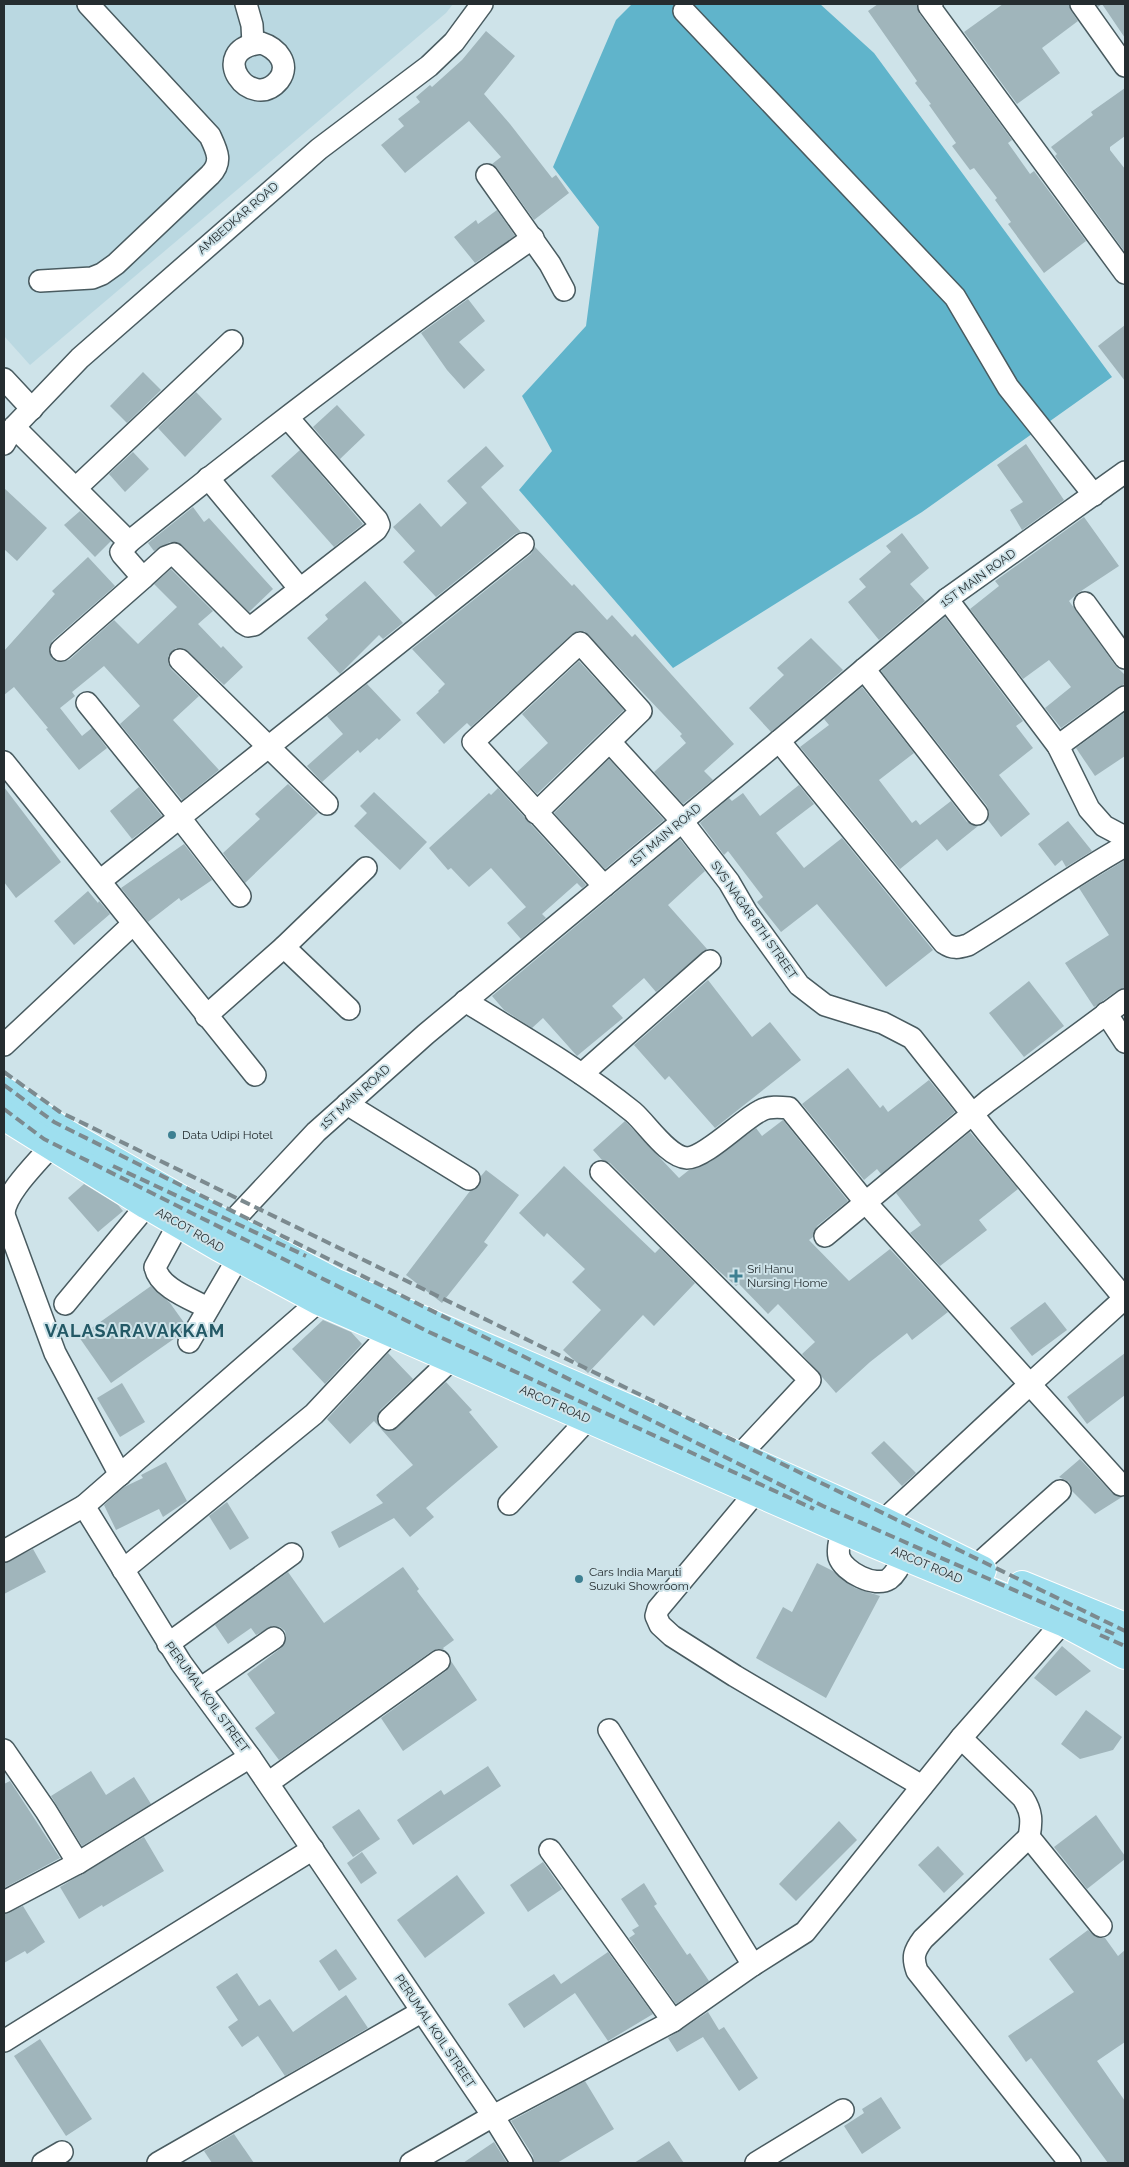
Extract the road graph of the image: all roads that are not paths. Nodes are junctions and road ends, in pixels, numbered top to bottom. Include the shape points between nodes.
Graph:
1 (88, 4) edge
2 (246, 4) edge
3 (482, 4) edge
4 (932, 4) edge
5 (1081, 4) edge
6 (684, 12) dead end
7 (253, 44) dead end
8 (1125, 66) edge
9 (487, 175) dead end
10 (533, 238) junction
11 (1125, 273) edge
12 (40, 280) dead end
13 (564, 290) dead end
14 (232, 341) dead end
15 (4, 379) edge
16 (32, 409) junction
17 (288, 418) junction
18 (9, 435) edge
19 (1125, 472) edge
20 (208, 478) junction
21 (76, 488) junction
22 (1094, 494) junction
23 (129, 542) junction
24 (523, 544) dead end
25 (143, 578) junction
26 (300, 589) junction
27 (947, 599) junction
28 (1085, 603) dead end
29 (61, 650) dead end
30 (1125, 658) edge
31 (180, 660) dead end
32 (864, 669) junction
33 (1125, 698) edge
34 (87, 703) dead end
35 (779, 741) junction
36 (610, 742) junction
37 (1058, 746) junction
38 (269, 748) junction
39 (4, 762) edge
40 (327, 804) dead end
41 (536, 813) junction
42 (977, 814) dead end
43 (180, 818) junction
44 (682, 821) junction
45 (1125, 835) edge
46 (1125, 846) edge
47 (366, 868) dead end
48 (100, 881) junction
49 (604, 886) junction
50 (240, 896) dead end
51 (133, 924) junction
52 (284, 947) junction
53 (710, 961) dead end
54 (1125, 1000) edge
55 (465, 1001) junction
56 (349, 1009) dead end
57 (1106, 1013) junction
58 (206, 1016) junction
59 (1125, 1042) edge
60 (4, 1045) edge
61 (582, 1074) junction
62 (255, 1075) dead end
63 (4, 1092) edge
64 (348, 1104) junction
65 (972, 1114) junction
66 (4, 1116) edge
67 (51, 1146) junction
68 (600, 1172) dead end
69 (469, 1179) dead end
70 (866, 1203) junction
71 (147, 1205) junction
72 (4, 1214) edge
73 (179, 1223) junction
74 (228, 1226) junction
75 (826, 1236) dead end
76 (238, 1258) junction
77 (326, 1292) junction
78 (1125, 1299) edge
79 (65, 1304) dead end
80 (208, 1308) junction
81 (408, 1332) junction
82 (190, 1342) dead end
83 (452, 1359) junction
84 (1029, 1385) junction
85 (389, 1419) dead end
86 (588, 1419) junction
87 (739, 1456) junction
88 (120, 1476) junction
89 (1121, 1485) dead end
90 (1060, 1491) dead end
91 (756, 1492) junction
92 (509, 1504) dead end
93 (84, 1506) junction
94 (843, 1530) junction
95 (879, 1532) junction
96 (4, 1551) edge
97 (292, 1554) dead end
98 (904, 1556) junction
99 (975, 1567) junction
100 (123, 1570) junction
101 (1063, 1622) junction
102 (1125, 1627) edge
103 (274, 1638) dead end
104 (168, 1644) junction
105 (1125, 1656) edge
106 (439, 1661) dead end
107 (200, 1689) junction
108 (608, 1730) dead end
109 (961, 1738) junction
110 (4, 1750) edge
111 (250, 1757) junction
112 (268, 1783) junction
113 (922, 1786) junction
114 (1029, 1837) junction
115 (313, 1848) junction
116 (550, 1850) dead end
117 (78, 1862) junction
118 (4, 1902) edge
119 (1101, 1926) dead end
120 (753, 1965) junction
121 (421, 2012) junction
122 (673, 2021) junction
123 (4, 2041) edge
124 (843, 2110) dead end
125 (493, 2116) junction
126 (62, 2152) dead end
127 (43, 2163) edge
128 (158, 2163) edge
129 (410, 2163) edge
130 (522, 2163) edge
131 (756, 2163) edge
132 (1070, 2163) edge

1 - 12 street via 210,136 218,168 102,274 92,278
2 - 7 street
3 - 16 street, AMBEDKAR ROAD via 454,42 429,66 319,149 138,305 80,358
4 - 11 street via 929,6
5 - 8 street
6 - 22 street via 955,297 1008,387
9 - 10 street
10 - 13 street
10 - 17 street
14 - 21 street
15 - 16 street
16 - 18 street, AMBEDKAR ROAD
17 - 20 street
17 - 26 street via 379,525
18 - 21 street
19 - 22 street, 1ST MAIN ROAD
20 - 23 street
20 - 26 street
21 - 23 street
22 - 27 street, 1ST MAIN ROAD
23 - 25 street via 122,554
24 - 38 street
25 - 26 street via 166,557 174,554 248,626 254,625
25 - 29 street
27 - 32 street, 1ST MAIN ROAD
27 - 37 street
28 - 30 street
31 - 38 street
32 - 35 street, 1ST MAIN ROAD
32 - 42 street
33 - 37 street
34 - 43 street
35 - 44 street, 1ST MAIN ROAD
35 - 46 street via 950,947 968,945
36 - 41 street
36 - 41 street via 641,711 580,643 473,742
36 - 44 street, SVS NAGAR 8TH STREET
37 - 45 street via 1089,809 1104,826
38 - 40 street
38 - 43 street
39 - 48 street
41 - 49 street
43 - 48 street
43 - 50 street
44 - 49 street, 1ST MAIN ROAD
44 - 65 street, SVS NAGAR 8TH STREET via 729,882 747,913 799,985 825,1005 883,1022 912,1038
47 - 52 street
48 - 51 street
49 - 55 street, 1ST MAIN ROAD
51 - 58 street
51 - 60 street
52 - 56 street
52 - 58 street
53 - 61 street
54 - 57 street
55 - 61 street
55 - 64 street, 1ST MAIN ROAD
57 - 59 street
57 - 65 street
58 - 62 street
61 - 70 street via 634,1114 674,1154 688,1158 702,1153 761,1110 778,1106 789,1108
63 - 74 main road, ARCOT ROAD via 67,1134
64 - 69 street
64 - 74 street, 1ST MAIN ROAD via 316,1132
65 - 70 street
65 - 78 street, SVS NAGAR 8TH STREET
66 - 67 main road, ARCOT ROAD
67 - 71 main road, ARCOT ROAD
67 - 72 street via 15,1189 4,1206
68 - 87 street via 810,1380
70 - 75 street
70 - 84 street
71 - 73 main road, ARCOT ROAD
71 - 79 street
72 - 88 street via 56,1352
73 - 76 main road, ARCOT ROAD
73 - 80 street via 155,1267 156,1275
74 - 77 main road, ARCOT ROAD
76 - 77 main road, ARCOT ROAD
76 - 80 street
77 - 81 main road, ARCOT ROAD
77 - 88 street
78 - 84 street
80 - 82 street
81 - 83 main road, ARCOT ROAD
81 - 87 main road, ARCOT ROAD via 587,1391
81 - 100 street via 314,1414
83 - 85 street
83 - 86 main road, ARCOT ROAD
84 - 89 street
84 - 95 street
86 - 91 main road, ARCOT ROAD
86 - 92 street
87 - 95 main road, ARCOT ROAD
88 - 93 street
90 - 99 street
91 - 94 main road, ARCOT ROAD
91 - 113 street via 658,1608 656,1616 660,1625 734,1676
93 - 96 street
93 - 100 street, PERUMAL KOIL STREET
94 - 95 main road, ARCOT ROAD
94 - 98 street via 839,1557 847,1570 875,1582 888,1580
95 - 98 main road, ARCOT ROAD
95 - 99 main road, ARCOT ROAD
97 - 104 street
98 - 101 main road, ARCOT ROAD
99 - 102 main road, ARCOT ROAD
100 - 104 street, PERUMAL KOIL STREET
101 - 105 main road, ARCOT ROAD
101 - 109 street
103 - 107 street
104 - 107 street, PERUMAL KOIL STREET
106 - 112 street
107 - 111 street, PERUMAL KOIL STREET
108 - 120 street
109 - 113 street
109 - 114 street via 1023,1798 1030,1809
110 - 117 street
111 - 112 street, PERUMAL KOIL STREET
111 - 117 street
112 - 115 street, PERUMAL KOIL STREET
113 - 120 street via 805,1932
114 - 119 street
114 - 132 street via 923,1939 914,1951 914,1962 917,1971
115 - 121 street, PERUMAL KOIL STREET
115 - 123 street
116 - 122 street
117 - 118 street
120 - 122 street
121 - 125 street, PERUMAL KOIL STREET
121 - 128 street
122 - 125 street
124 - 131 street
125 - 129 street
125 - 130 street, PERUMAL KOIL STREET
126 - 127 street

